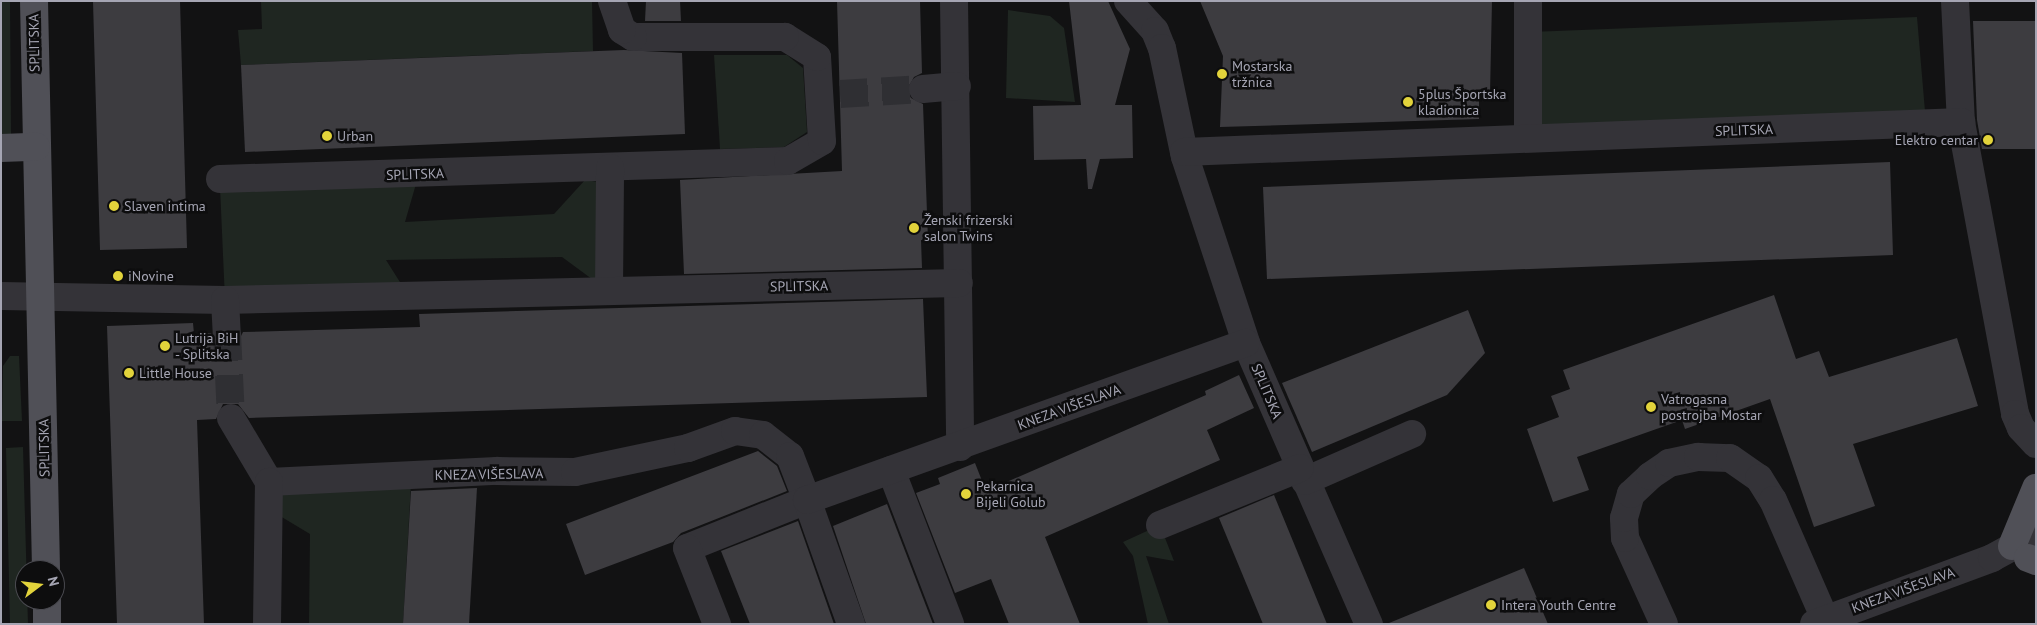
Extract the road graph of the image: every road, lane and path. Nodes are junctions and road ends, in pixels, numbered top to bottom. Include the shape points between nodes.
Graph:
1 (34, 1) edge
2 (612, 1) edge
3 (954, 1) edge
4 (1128, 1) edge
5 (1528, 1) edge
6 (1955, 1) edge
7 (957, 86) junction
8 (923, 89) tunnel mouth
9 (1961, 122) junction
10 (1528, 137) junction
11 (36, 147) junction
12 (1, 148) edge
13 (1184, 152) junction
14 (610, 168) junction
15 (220, 179) dead end
16 (959, 283) junction
17 (609, 290) junction
18 (1, 296) edge
19 (39, 296) junction
20 (226, 300) junction
21 (227, 332) tunnel mouth
22 (1246, 343) junction
23 (231, 418) tunnel mouth
24 (1412, 434) dead end
25 (2036, 444) edge
26 (960, 446) junction
27 (891, 470) junction
28 (1302, 474) junction
29 (269, 482) junction
30 (2036, 488) edge
31 (807, 500) junction
32 (1160, 524) dead end
33 (2023, 552) edge
34 (46, 560) edge
35 (47, 610) edge
36 (1820, 621) edge
37 (47, 624) edge
38 (267, 624) edge
39 (716, 624) edge
40 (851, 624) edge
41 (950, 624) edge
42 (1369, 624) edge
43 (1664, 624) edge

1 - 11 main road, SPLITSKA
2 - 14 street, SPLITSKA via 622,30 632,37 785,37 817,57 829,95 822,141 788,161
3 - 7 street
4 - 13 street, SPLITSKA via 1154,31 1162,48
5 - 10 street
6 - 9 street
7 - 8 street
7 - 16 street
9 - 10 street, SPLITSKA
9 - 25 street via 2015,414 2021,428
10 - 13 street, SPLITSKA
11 - 12 main road
11 - 19 main road, SPLITSKA
13 - 22 street, SPLITSKA
14 - 15 street, SPLITSKA
14 - 17 street
16 - 17 street, SPLITSKA
16 - 26 street
17 - 20 street, SPLITSKA
18 - 19 street, SPLITSKA
19 - 20 street, SPLITSKA
19 - 34 main road, SPLITSKA
20 - 21 street
22 - 26 street, KNEZA VIŠESLAVA
22 - 28 street, SPLITSKA
23 - 29 street
24 - 28 street
26 - 27 street, KNEZA VIŠESLAVA
27 - 31 street, KNEZA VIŠESLAVA
27 - 41 street
28 - 32 street
28 - 42 street, SPLITSKA
29 - 31 street, KNEZA VIŠESLAVA via 497,472 575,472 688,448 735,431 763,434 790,456
29 - 38 street
30 - 33 main road
31 - 39 street, KNEZA VIŠESLAVA via 687,548
31 - 40 street, KNEZA VIŠESLAVA
33 - 36 street, KNEZA VIŠESLAVA
35 - 37 main road
36 - 43 street via 1774,500 1759,478 1730,458 1698,456 1669,463 1650,476 1631,494 1624,518 1625,538

